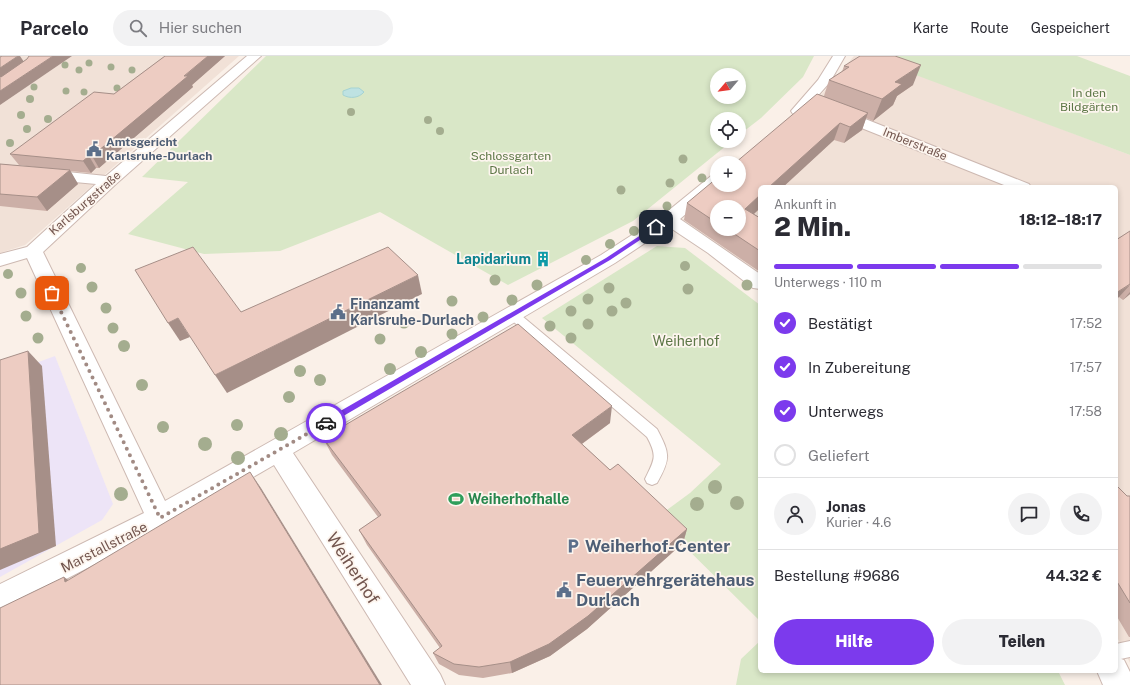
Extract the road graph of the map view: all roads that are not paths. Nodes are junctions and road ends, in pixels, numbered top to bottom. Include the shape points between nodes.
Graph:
1 (255, 56) edge
2 (839, 56) edge
3 (807, 101) junction
4 (788, 120) edge
5 (0, 170) edge
6 (110, 181) junction
7 (710, 184) edge
8 (1018, 185) edge
9 (668, 219) junction
10 (33, 252) junction
11 (0, 260) edge
12 (758, 282) edge
13 (512, 314) junction
14 (278, 451) junction
15 (652, 479) dead end
16 (160, 518) junction
17 (0, 599) edge
18 (1130, 649) edge
19 (1118, 652) edge
20 (1114, 673) edge
21 (429, 685) edge
22 (1120, 685) edge

1 - 6 street, Karlsburgstraße
2 - 3 street via 823,82
3 - 4 street
3 - 8 street, Imberstraße
5 - 6 street
6 - 10 street, Karlsburgstraße
7 - 9 street, Marstallstraße
9 - 12 street
9 - 13 street, Marstallstraße via 608,259
10 - 11 street
10 - 16 street
13 - 14 street, Marstallstraße
13 - 15 lane via 652,433 662,451 661,464
14 - 16 street, Marstallstraße
14 - 21 street, Weiherhof
16 - 17 street, Marstallstraße
18 - 19 lane
20 - 22 street

